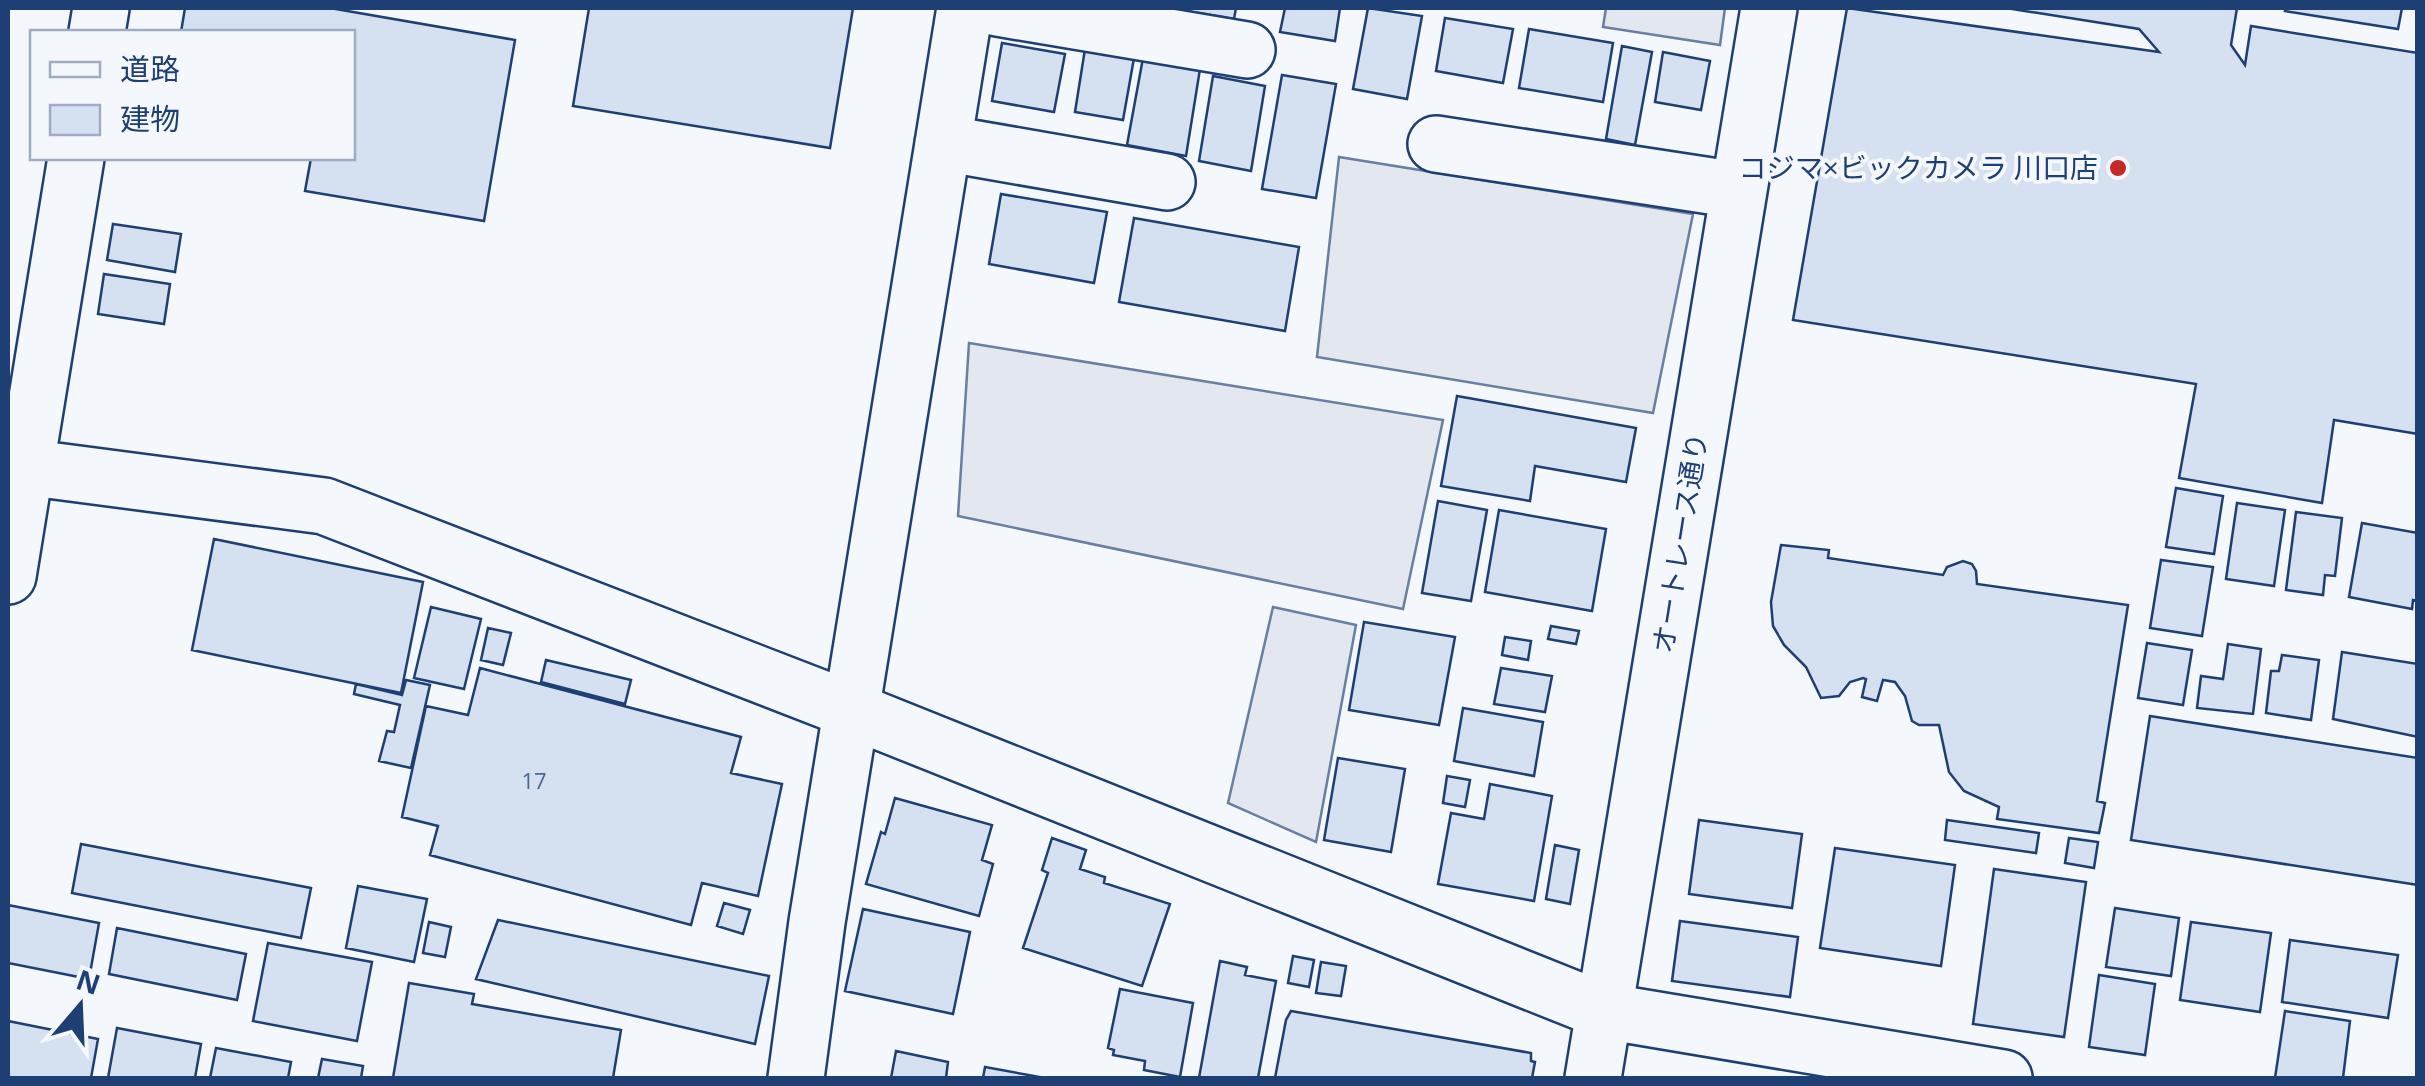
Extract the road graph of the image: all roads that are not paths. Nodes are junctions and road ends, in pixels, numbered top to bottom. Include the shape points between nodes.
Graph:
1 (964, 8) edge
2 (997, 8) edge
3 (1768, 8) edge
4 (1247, 50) dead end
5 (942, 143) junction
6 (1436, 144) dead end
7 (76, 160) edge
8 (1167, 182) dead end
9 (1737, 190) junction
10 (25, 467) junction
11 (8, 576) edge
12 (851, 710) junction
13 (1604, 1011) junction
14 (796, 1078) edge
15 (1593, 1078) edge
16 (2004, 1078) edge

1 - 5 street
2 - 4 street
3 - 9 street, オートレース通り
5 - 8 street
5 - 12 street
6 - 9 street
7 - 10 street
9 - 13 street, オートレース通り
10 - 11 street
10 - 12 street via 324,506
12 - 13 street
12 - 14 street
13 - 15 street, オートレース通り
13 - 16 street

